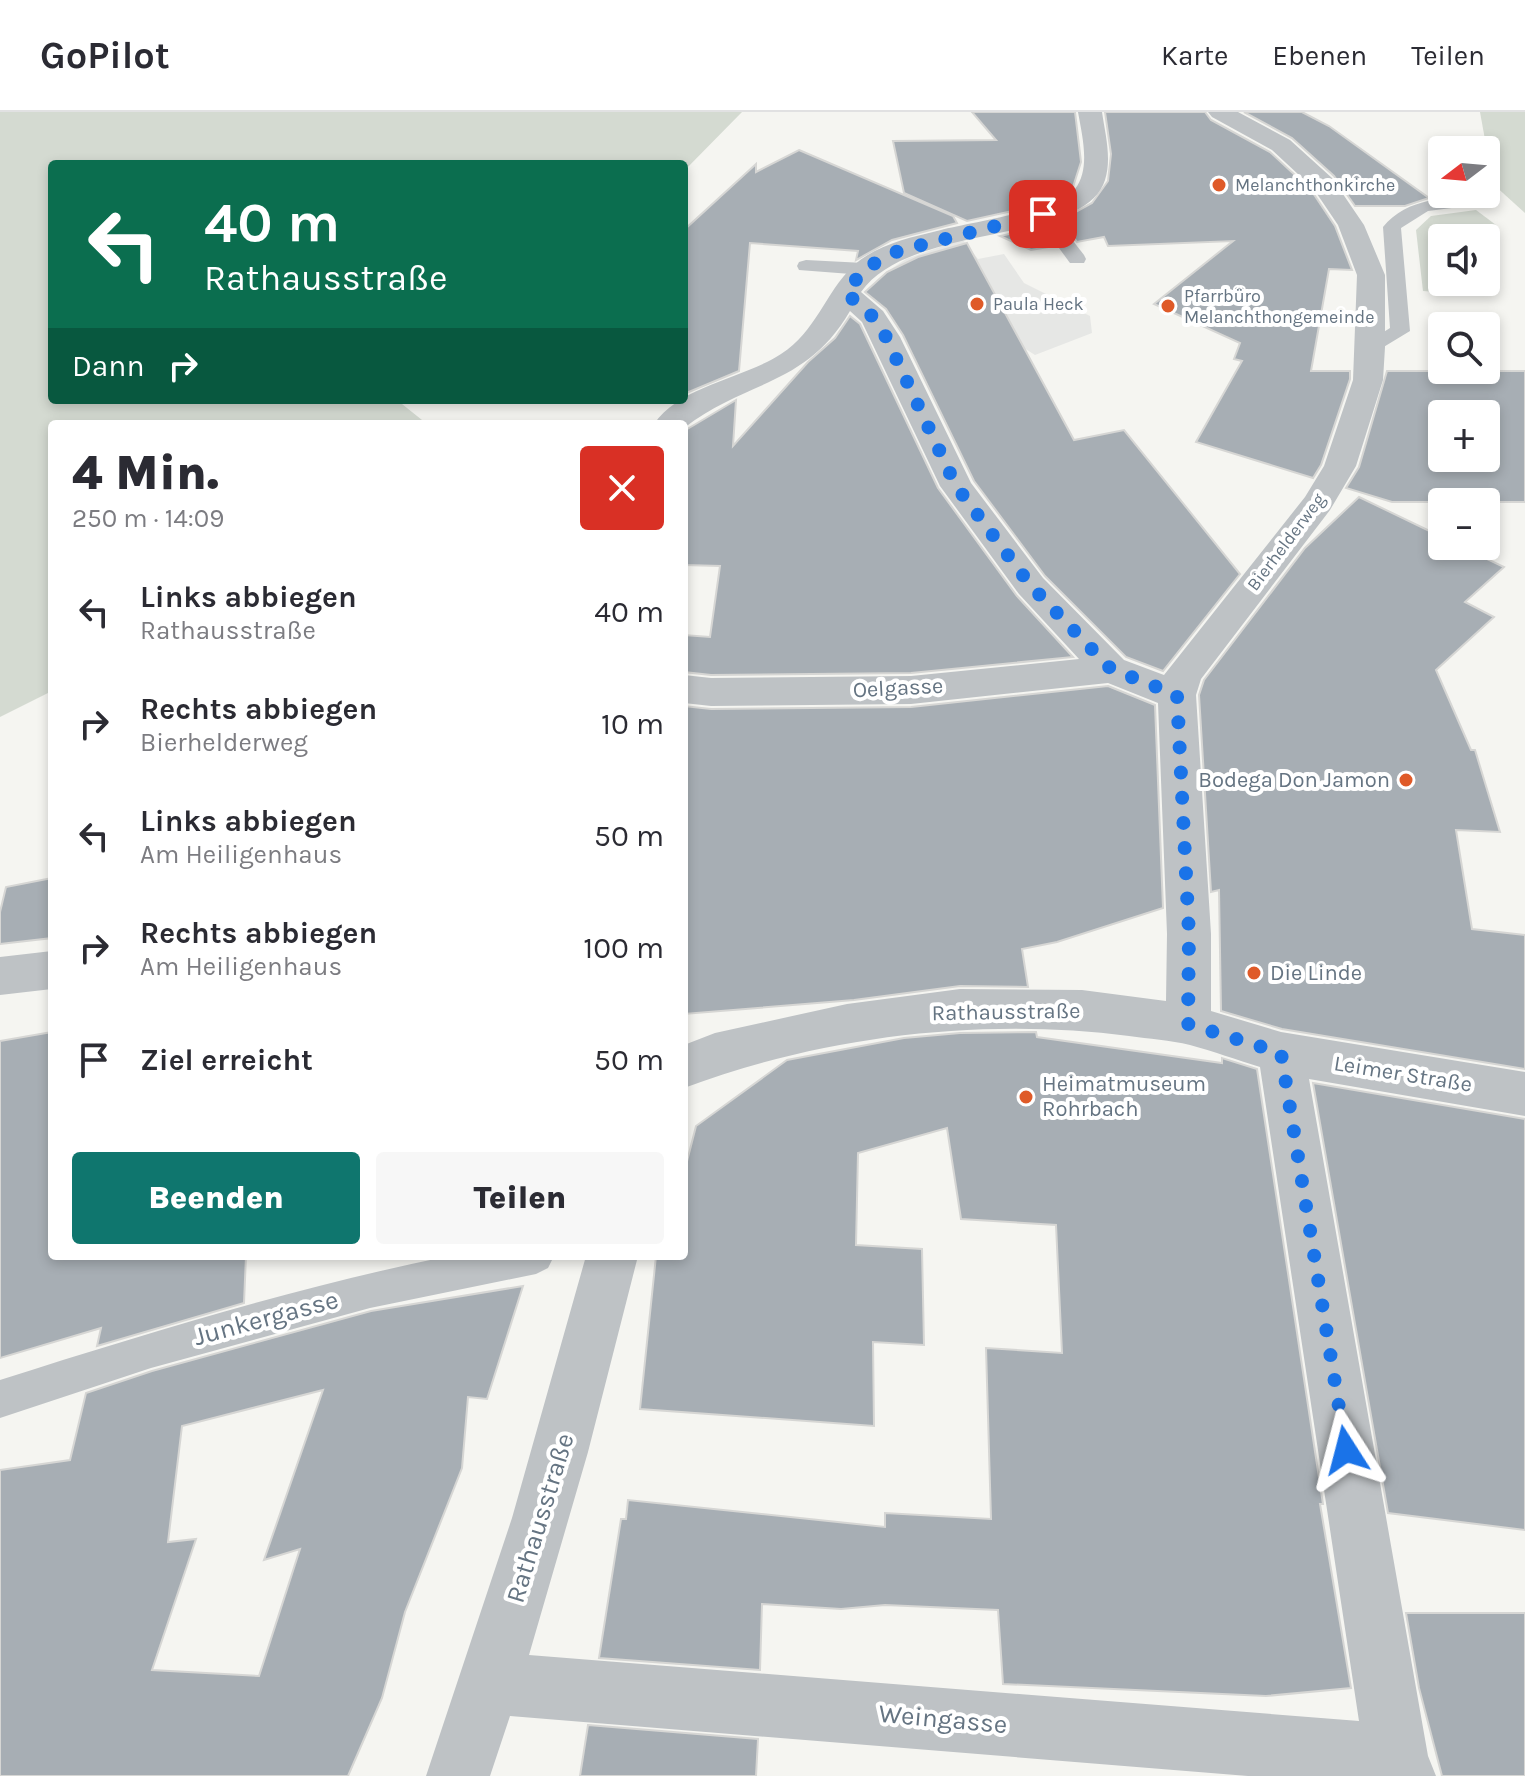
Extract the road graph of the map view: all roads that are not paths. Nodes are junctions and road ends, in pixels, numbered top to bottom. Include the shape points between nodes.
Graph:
1 (1090, 112) edge
2 (1220, 112) edge
3 (1428, 208) edge
4 (1043, 214) junction
5 (1077, 259) dead end
6 (806, 266) dead end
7 (855, 281) junction
8 (1370, 347) junction
9 (675, 420) edge
10 (1111, 669) junction
11 (688, 689) edge
12 (1177, 695) junction
13 (48, 970) edge
14 (0, 976) edge
15 (1188, 1024) junction
16 (1281, 1053) junction
17 (688, 1065) edge
18 (1525, 1094) edge
19 (516, 1260) edge
20 (611, 1260) edge
21 (0, 1399) edge
22 (490, 1683) junction
23 (1400, 1766) edge
24 (458, 1776) edge

1 - 4 street via 1095,179 1081,199
2 - 8 street, Bierhelderweg via 1281,145 1307,166 1351,225 1371,275
3 - 8 lane via 1415,210 1392,227 1400,331
4 - 5 lane
4 - 7 street via 898,251
6 - 7 lane
7 - 9 street via 827,329 805,350
7 - 10 street via 956,486 1031,586
8 - 12 street, Bierhelderweg via 1368,380 1340,466 1318,503 1183,675
10 - 11 street, Oelgasse via 911,690
10 - 12 street
12 - 15 street, Bierhelderweg via 1189,934
13 - 14 street
15 - 16 street, Rathausstraße
15 - 17 street, Rathausstraße via 1082,1010 960,1009 847,1024 715,1054
16 - 18 street, Leimer Straße
16 - 23 street, Weingasse
19 - 21 lane, Junkergasse via 370,1290 151,1350
20 - 22 street, Rathausstraße via 566,1435
22 - 23 street, Weingasse
22 - 24 street, Rathausstraße

